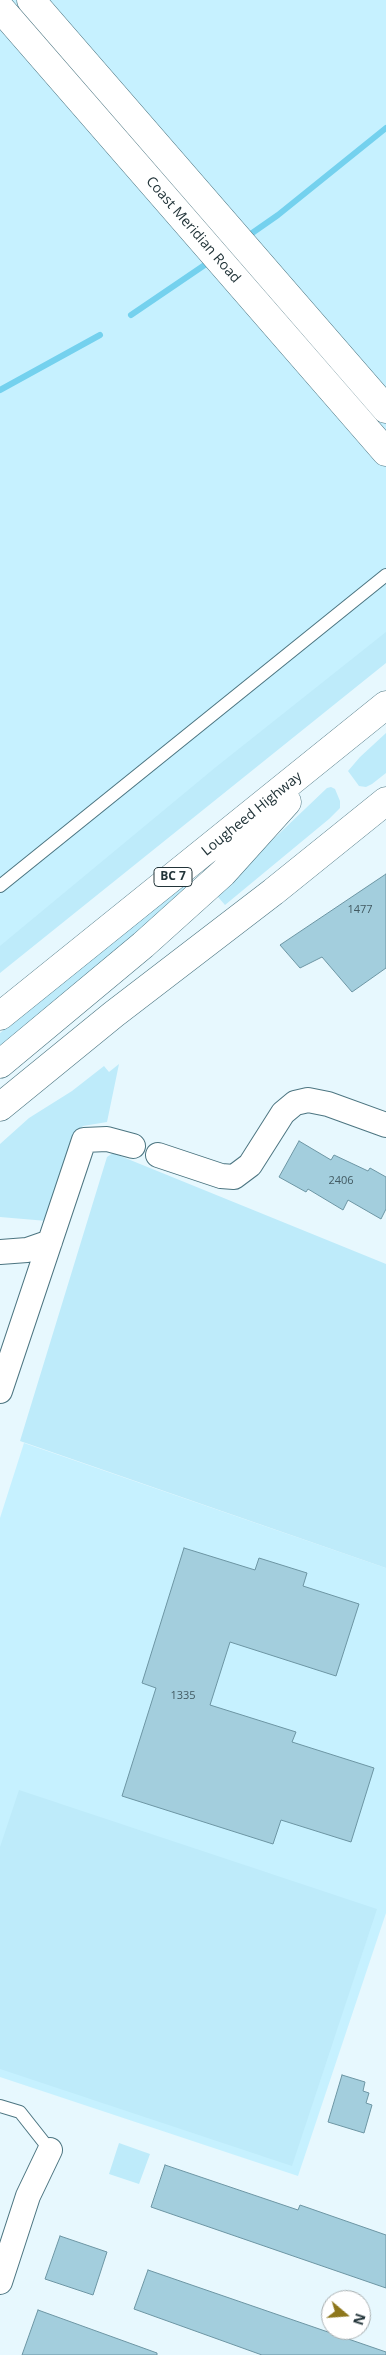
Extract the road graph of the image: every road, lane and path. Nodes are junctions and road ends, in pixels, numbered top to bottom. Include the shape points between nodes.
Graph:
1 (31, 0) edge
2 (0, 8) edge
3 (386, 409) edge
4 (386, 452) edge
5 (386, 576) edge
6 (386, 705) edge
7 (344, 738) junction
8 (386, 801) edge
9 (0, 886) edge
10 (0, 1016) edge
11 (0, 1064) edge
12 (0, 1107) edge
13 (386, 1125) edge
14 (133, 1146) dead end
15 (158, 1155) dead end
16 (50, 1242) junction
17 (0, 1252) edge
18 (0, 1390) edge
19 (0, 2106) edge
20 (50, 2150) joint
21 (0, 2282) edge

1 - 3 main road, Coast Meridian Road
2 - 4 main road, Coast Meridian Road
5 - 9 lane
6 - 7 main road, Lougheed Highway / BC 7
7 - 10 main road, Lougheed Highway / BC 7
7 - 11 main road via 223,873 143,945
8 - 12 main road
13 - 15 street via 317,1101 301,1101 283,1113 250,1165 234,1177 221,1176
14 - 16 street via 107,1139 84,1140
16 - 17 street via 27,1250
16 - 18 street
19 - 20 lane via 20,2112
20 - 21 street via 28,2196

